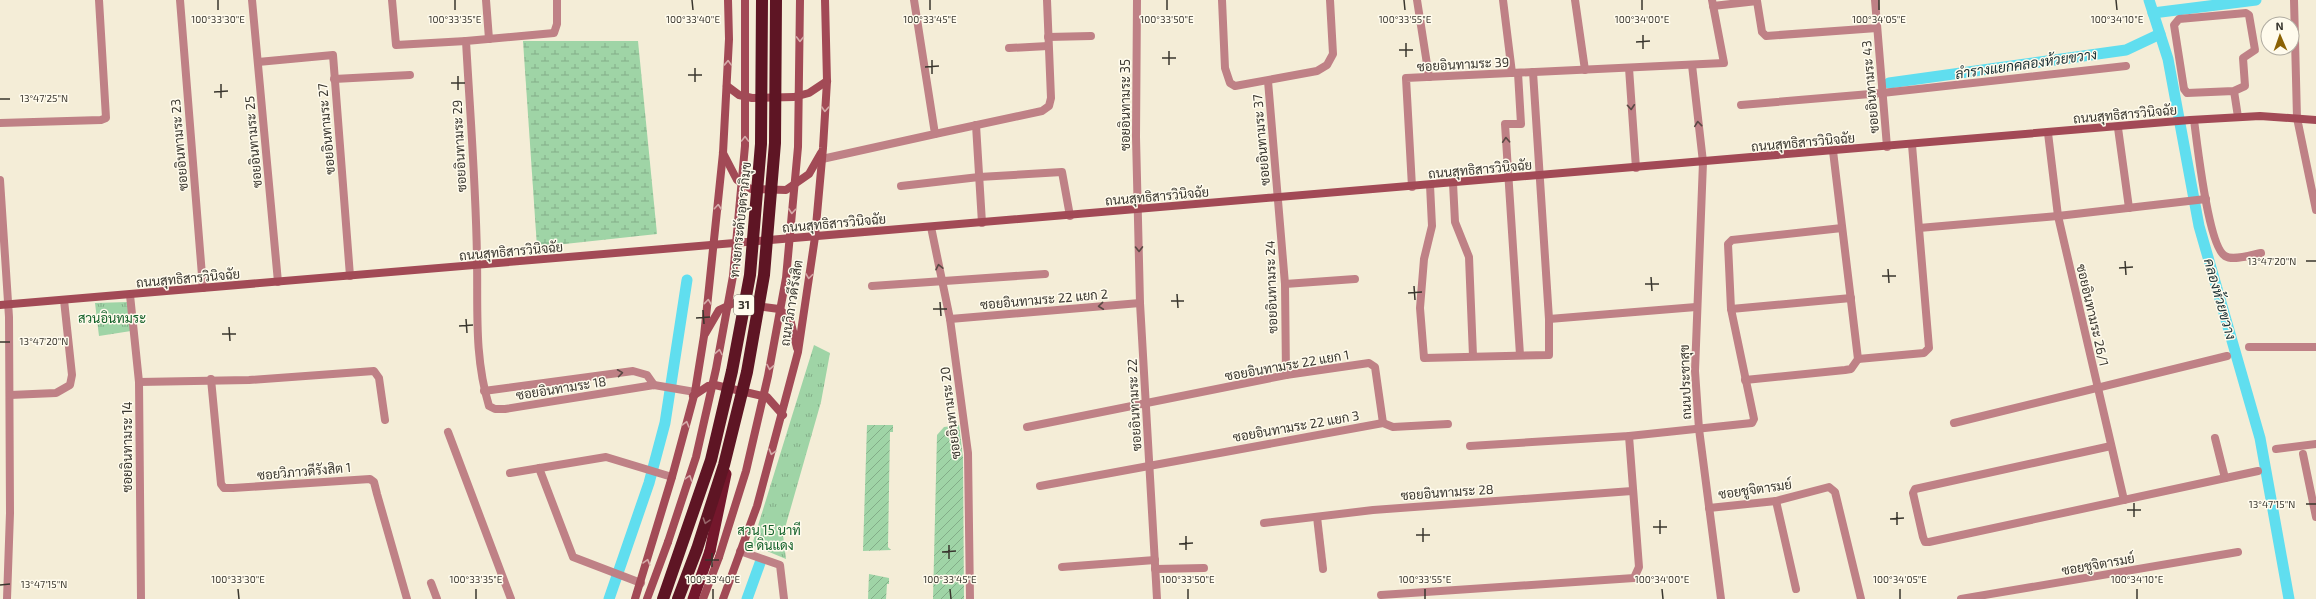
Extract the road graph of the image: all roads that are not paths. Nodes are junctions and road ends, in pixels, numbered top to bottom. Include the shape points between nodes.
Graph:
1 (99, 0) edge
2 (180, 0) edge
3 (252, 0) edge
4 (392, 0) edge
5 (486, 0) edge
6 (557, 0) edge
7 (728, 0) edge
8 (745, 0) edge
9 (762, 0) edge
10 (766, 0) edge
11 (776, 0) edge
12 (780, 0) edge
13 (800, 0) edge
14 (825, 0) edge
15 (914, 0) edge
16 (1048, 0) edge
17 (1138, 0) edge
18 (1222, 0) edge
19 (1330, 0) edge
20 (1417, 0) edge
21 (1503, 0) edge
22 (1575, 0) edge
23 (1875, 0) edge
24 (1713, 3) edge
25 (2294, 3) edge
26 (1876, 28) junction
27 (1091, 36) dead end
28 (1048, 37) junction
29 (489, 39) junction
30 (466, 41) junction
31 (1048, 46) junction
32 (1009, 48) dead end
33 (258, 62) junction
34 (1692, 65) junction
35 (2126, 66) dead end
36 (1629, 68) junction
37 (1585, 70) junction
38 (1533, 72) junction
39 (1515, 73) junction
40 (410, 75) dead end
41 (1429, 77) junction
42 (334, 79) junction
43 (827, 81) junction
44 (1268, 81) junction
45 (727, 86) junction
46 (2234, 91) junction
47 (1882, 93) junction
48 (1742, 105) dead end
49 (2238, 117) junction
50 (2298, 118) junction
51 (2192, 120) junction
52 (2316, 120) edge
53 (0, 123) edge
54 (976, 125) junction
55 (2118, 128) junction
56 (935, 134) junction
57 (2048, 134) junction
58 (1912, 145) junction
59 (1887, 147) junction
60 (823, 148) junction
61 (1834, 152) junction
62 (723, 153) junction
63 (822, 159) junction
64 (1703, 162) junction
65 (1636, 168) junction
66 (1539, 176) junction
67 (979, 177) junction
68 (1508, 179) junction
69 (0, 180) edge
70 (1453, 184) junction
71 (1430, 185) junction
72 (901, 186) dead end
73 (1412, 187) junction
74 (1278, 198) junction
75 (2203, 200) junction
76 (2129, 208) junction
77 (1138, 210) junction
78 (2316, 210) edge
79 (1070, 216) junction
80 (2058, 216) junction
81 (982, 223) junction
82 (931, 227) junction
83 (1842, 228) junction
84 (1919, 228) junction
85 (815, 237) junction
86 (2, 244) edge
87 (714, 245) junction
88 (2261, 253) dead end
89 (477, 266) junction
90 (1045, 274) dead end
91 (350, 276) junction
92 (1355, 279) dead end
93 (942, 281) junction
94 (278, 282) junction
95 (1285, 284) junction
96 (872, 286) dead end
97 (203, 288) junction
98 (130, 294) junction
99 (1851, 298) junction
100 (64, 300) junction
101 (1140, 303) junction
102 (3, 305) edge
103 (1696, 308) junction
104 (1731, 309) junction
105 (950, 319) junction
106 (1549, 319) junction
107 (704, 336) junction
108 (2249, 347) dead end
109 (2316, 347) edge
110 (798, 352) junction
111 (1520, 355) junction
112 (1472, 356) junction
113 (2227, 356) dead end
114 (1858, 359) junction
115 (1286, 375) junction
116 (211, 380) junction
117 (1745, 380) junction
118 (139, 382) junction
119 (654, 385) junction
120 (2097, 388) junction
121 (484, 391) junction
122 (694, 394) junction
123 (10, 395) junction
124 (1146, 403) junction
125 (783, 415) junction
126 (385, 420) dead end
127 (1383, 423) junction
128 (1954, 423) dead end
129 (1448, 424) dead end
130 (1027, 427) dead end
131 (1699, 429) junction
132 (448, 432) dead end
133 (1629, 436) junction
134 (2215, 438) dead end
135 (2316, 444) edge
136 (1470, 446) dead end
137 (2110, 446) junction
138 (2276, 449) dead end
139 (2302, 454) dead end
140 (1149, 465) junction
141 (539, 468) junction
142 (2258, 471) dead end
143 (510, 473) dead end
144 (672, 477) junction
145 (2225, 478) junction
146 (1040, 486) dead end
147 (1632, 491) junction
148 (2124, 500) junction
149 (1776, 501) junction
150 (1709, 508) junction
151 (1317, 517) junction
152 (2316, 517) edge
153 (1264, 523) dead end
154 (740, 551) junction
155 (2238, 552) dead end
156 (715, 554) junction
157 (1155, 564) junction
158 (1062, 567) dead end
159 (1204, 568) dead end
160 (1323, 570) dead end
161 (431, 583) dead end
162 (641, 583) junction
163 (1796, 589) dead end
164 (1381, 595) dead end
165 (7, 599) edge
166 (141, 599) edge
167 (406, 599) edge
168 (437, 599) edge
169 (511, 599) edge
170 (635, 599) edge
171 (647, 599) edge
172 (663, 599) edge
173 (667, 599) edge
174 (678, 599) edge
175 (693, 599) edge
176 (703, 599) edge
177 (723, 599) edge
178 (784, 599) edge
179 (970, 599) edge
180 (1157, 599) edge
181 (1721, 599) edge
182 (1861, 599) edge
183 (1962, 599) edge

1 - 53 street via 106,118
2 - 97 street, ซอยอินทามระ 23
3 - 33 street, ซอยอินทามระ 25
4 - 30 street via 396,45
5 - 29 street
6 - 29 street via 557,24 554,33
45 -> 7 main road
171 -> 8 main road, 31, bridge via 696,458 716,369 732,276 745,146
9 - 172 highway, ทางยกระดับอุตราภิมุข / 31, bridge via 761,144 750,275 732,371 711,460
10 - 173 highway, 31 via 765,146 753,277 736,373 714,463
11 -> 174 highway, ทางยกระดับอุตราภิมุข / 31, bridge via 774,143 764,275 747,372 724,464
12 - 156 highway, ถนนวิภาวดีรังสิต / 31, bridge via 779,146 768,278 750,374 727,466
13 -> 156 main road, 31, bridge via 798,146 786,278 768,376 746,471
14 - 43 main road, ถนนวิภาวดีรังสิต
15 - 56 street
16 - 28 street
17 - 77 street, ซอยอินทามระ 35
18 - 44 street, ซอยอินทามระ 37 via 1225,68 1230,83 1236,86
19 - 44 street, ซอยอินทามระ 37 via 1333,54 1327,65 1317,71
20 - 41 street
21 - 39 street
22 - 37 street
23 - 26 street, ซอยอินทามระ 43
24 - 26 street via 1757,2 1762,32 1766,36
24 - 34 street, ซอยอินทามระ 39 via 1724,64
25 - 50 street
26 - 47 street, ซอยอินทามระ 43
27 - 28 street
28 - 31 street
29 - 30 street
30 - 89 street, ซอยอินทามระ 29
31 - 32 street
31 - 54 street via 1051,98 1049,106 1042,111
33 - 42 street, ซอยอินทามระ 27 via 333,55
33 - 94 street, ซอยอินทามระ 25
34 - 36 street, ซอยอินทามระ 39
64 -> 34 street, ถนนประชาสุข
35 - 47 street
36 - 37 street, ซอยอินทามระ 39
36 -> 65 street
37 - 38 street, ซอยอินทามระ 39
38 - 39 street, ซอยอินทามระ 39
38 - 66 street
39 - 41 street, ซอยอินทามระ 39
68 -> 39 street via 1505,124 1522,124
40 - 42 street
41 - 73 street, ซอยอินทามระ 39 via 1406,78
42 - 91 street, ซอยอินทามระ 27
43 - 45 main road via 809,93 794,97 752,98 739,95
43 -> 60 main road, ถนนวิภาวดีรังสิต
44 - 74 street, ซอยอินทามระ 37
45 - 62 main road
46 - 46 street via 2187,93 2184,89 2174,24 2179,19 2246,13 2249,15 2255,50 2243,58 2245,86
46 - 49 street
47 - 48 street
47 - 59 street, ซอยอินทามระ 43
49 - 50 main road, ถนนสุทธิสารวินิจฉัย
49 - 51 main road, ถนนสุทธิสารวินิจฉัย
50 - 52 main road, ถนนสุทธิสารวินิจฉัย
50 - 78 street
51 - 55 main road, ถนนสุทธิสารวินิจฉัย
51 - 75 street
54 - 56 street
54 - 67 street
55 - 57 main road, ถนนสุทธิสารวินิจฉัย
55 - 76 street
56 - 63 street
57 - 58 main road, ถนนสุทธิสารวินิจฉัย
57 - 80 street, ซอยอินทามระ 26/1
58 - 59 main road, ถนนสุทธิสารวินิจฉัย
58 - 84 street
59 - 61 main road, ถนนสุทธิสารวินิจฉัย
60 - 62 main road via 809,174 786,190 751,189 737,180
60 - 63 main road, ถนนวิภาวดีรังสิต
61 - 64 main road, ถนนสุทธิสารวินิจฉัย
61 - 83 street
87 -> 62 main road
63 - 85 main road, ถนนวิภาวดีรังสิต
64 - 65 main road, ถนนสุทธิสารวินิจฉัย
64 - 103 street, ถนนประชาสุข
65 - 66 main road, ถนนสุทธิสารวินิจฉัย
66 - 68 main road, ถนนสุทธิสารวินิจฉัย
66 - 106 street
67 - 72 street
67 - 79 street via 1062,172
67 - 81 street
68 - 70 main road, ถนนสุทธิสารวินิจฉัย
68 - 111 street
69 - 86 street
70 - 71 main road, ถนนสุทธิสารวินิจฉัย
70 - 112 street via 1455,222 1468,257
71 - 73 main road, ถนนสุทธิสารวินิจฉัย
71 - 112 street via 1432,226 1424,259 1420,308 1424,356
73 - 74 main road, ถนนสุทธิสารวินิจฉัย
74 - 77 main road, ถนนสุทธิสารวินิจฉัย
74 - 95 street, ซอยอินทามระ 24
75 - 76 street
75 - 88 street via 2220,251 2225,256 2240,257
76 - 80 street
77 - 79 main road, ถนนสุทธิสารวินิจฉัย
77 -> 101 street, ซอยอินทามระ 22
79 - 81 main road, ถนนสุทธิสารวินิจฉัย
80 - 84 street
80 - 120 street, ซอยอินทามระ 26/1
81 - 82 main road, ถนนสุทธิสารวินิจฉัย
82 - 85 main road, ถนนสุทธิสารวินิจฉัย
93 -> 82 street, ซอยอินทามระ 20
83 - 99 street
83 - 104 street via 1729,242
84 - 114 street via 1929,348 1924,353
85 - 87 main road, ถนนสุทธิสารวินิจฉัย
85 -> 110 main road, ถนนวิภาวดีรังสิต
86 - 102 street
87 - 89 main road, ถนนสุทธิสารวินิจฉัย
107 -> 87 main road
89 - 91 main road, ถนนสุทธิสารวินิจฉัย
89 - 121 street, ซอยอินทามระ 18 via 477,346
90 - 93 street
91 - 94 main road, ถนนสุทธิสารวินิจฉัย
92 - 95 street
93 - 96 street
93 - 105 street, ซอยอินทามระ 20
94 - 97 main road, ถนนสุทธิสารวินิจฉัย
95 - 115 street, ซอยอินทามระ 24
97 - 98 main road, ถนนสุทธิสารวินิจฉัย
98 - 100 main road, ถนนสุทธิสารวินิจฉัย
98 - 118 street, ซอยอินทามระ 14
99 - 104 street
99 - 114 street
100 - 102 main road, ถนนสุทธิสารวินิจฉัย
100 - 123 street via 72,375 70,385 56,393
101 -> 105 street, ซอยอินทามระ 22 แยก 2
101 - 124 street, ซอยอินทามระ 22
102 - 123 street via 9,317
103 - 106 street
103 - 131 street, ถนนประชาสุข via 1695,371
104 - 117 street
105 - 179 street, ซอยอินทามระ 20 via 968,453
106 - 111 street via 1549,355
107 - 110 main road via 719,310 734,303 780,309 790,319
107 - 122 main road
108 - 109 street
110 - 125 main road, ถนนวิภาวดีรังสิต
111 - 112 street
113 - 120 street
114 - 117 street via 1851,369
115 - 124 street, ซอยอินทามระ 22 แยก 1
115 - 127 street, ซอยอินทามระ 22 แยก 1 via 1372,364 1375,367
116 - 118 street
116 - 126 street via 249,380 374,371 379,378
116 - 167 street, ซอยวิภาวดีรังสิต 1 via 221,484 224,488 370,479 374,482 378,494
117 - 131 street via 1754,419 1752,423
118 - 166 street, ซอยอินทามระ 14
121 -> 119 street, ซอยอินทามระ 18 via 633,371 647,375
119 - 121 street, ซอยอินทามระ 18 via 505,409 489,406
119 - 122 street, ซอยอินทามระ 18
120 - 128 street
120 - 137 street, ซอยอินทามระ 26/1
122 - 125 main road via 708,386 715,386 767,397
144 -> 122 main road
123 - 165 street
124 - 130 street, ซอยอินทามระ 22 แยก 1
124 - 140 street, ซอยอินทามระ 22
125 -> 154 main road, ถนนวิภาวดีรังสิต via 757,506
127 - 129 street, ซอยอินทามระ 22 แยก 3 via 1393,427
127 - 140 street, ซอยอินทามระ 22 แยก 3
131 - 133 street
131 - 150 street, ถนนประชาสุข
132 - 169 street
133 - 136 street
133 - 147 street
134 - 145 street
135 - 138 street
137 - 148 street, ซอยอินทามระ 26/1
137 - 148 street via 1916,489 1913,493 1923,537 1925,542 1929,542
139 - 152 street
140 - 146 street, ซอยอินทามระ 22 แยก 3
140 - 157 street, ซอยอินทามระ 22
141 - 143 street
141 - 144 street via 601,458
141 - 162 street via 573,557
142 - 145 street
162 -> 144 main road
145 - 148 street
147 - 151 street, ซอยอินทามระ 28 via 1373,510
147 - 164 street via 1639,567 1634,578
149 - 150 street, ซอยชูจิตารมย์
149 - 163 street
149 - 182 street, ซอยชูจิตารมย์ via 1832,488
150 - 181 street, ถนนประชาสุข
151 - 153 street, ซอยอินทามระ 28
151 - 160 street
154 - 177 main road, ถนนวิภาวดีรังสิต
154 - 178 street via 780,565
155 - 183 street, ซอยชูจิตารมย์
156 - 175 highway, ถนนวิภาวดีรังสิต / 31
156 - 176 main road, 31
157 - 158 street
157 - 159 street
157 - 180 street, ซอยอินทามระ 22
161 - 168 street
162 - 170 main road

